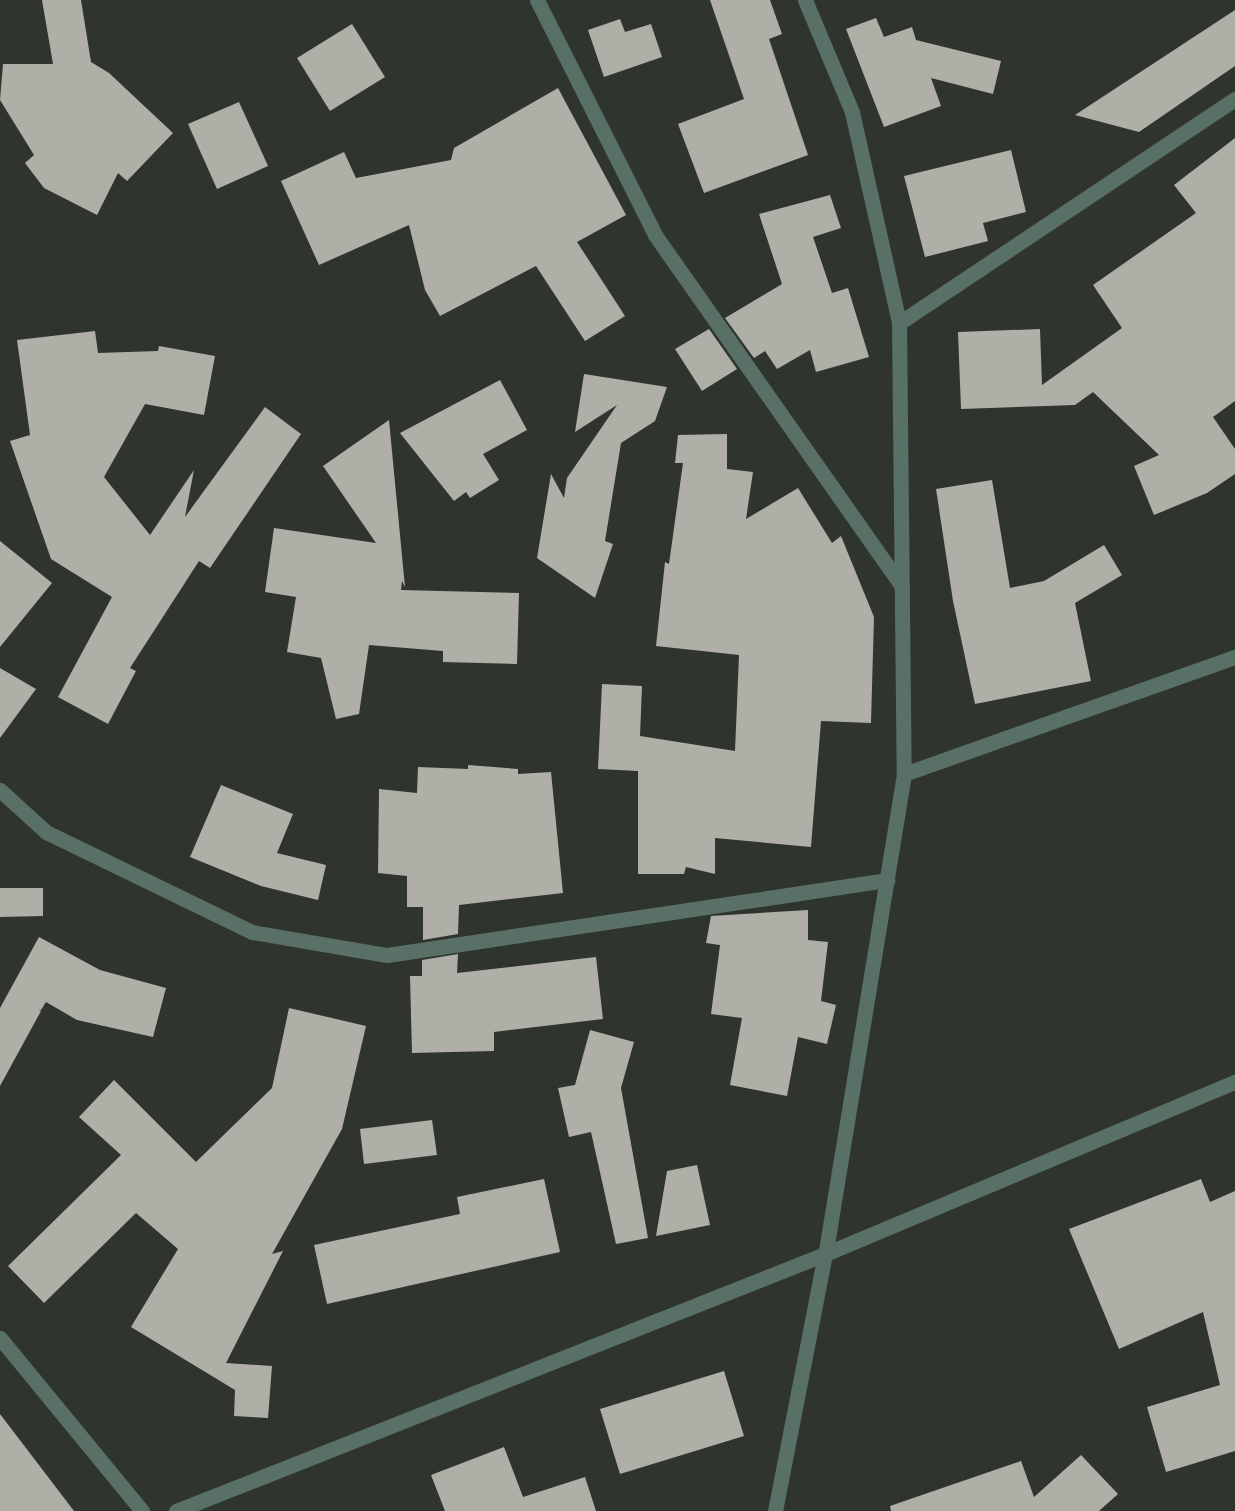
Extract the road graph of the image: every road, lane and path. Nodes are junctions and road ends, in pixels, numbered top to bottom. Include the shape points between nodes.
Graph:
1 (537, 0) edge
2 (805, 0) edge
3 (1235, 99) edge
4 (899, 323) junction
5 (902, 586) junction
6 (1235, 657) edge
7 (904, 774) junction
8 (0, 790) edge
9 (887, 880) junction
10 (1235, 1082) edge
11 (825, 1254) junction
12 (0, 1338) edge
13 (142, 1511) edge
14 (176, 1511) edge
15 (775, 1511) edge

1 - 5 street via 655,235
2 - 4 street via 852,112
3 - 4 street
4 - 5 street
5 - 7 street
6 - 7 street
7 - 9 street
8 - 9 street via 46,832 252,932 387,955
9 - 11 street
10 - 11 street
11 - 14 street
11 - 15 street
12 - 13 street

